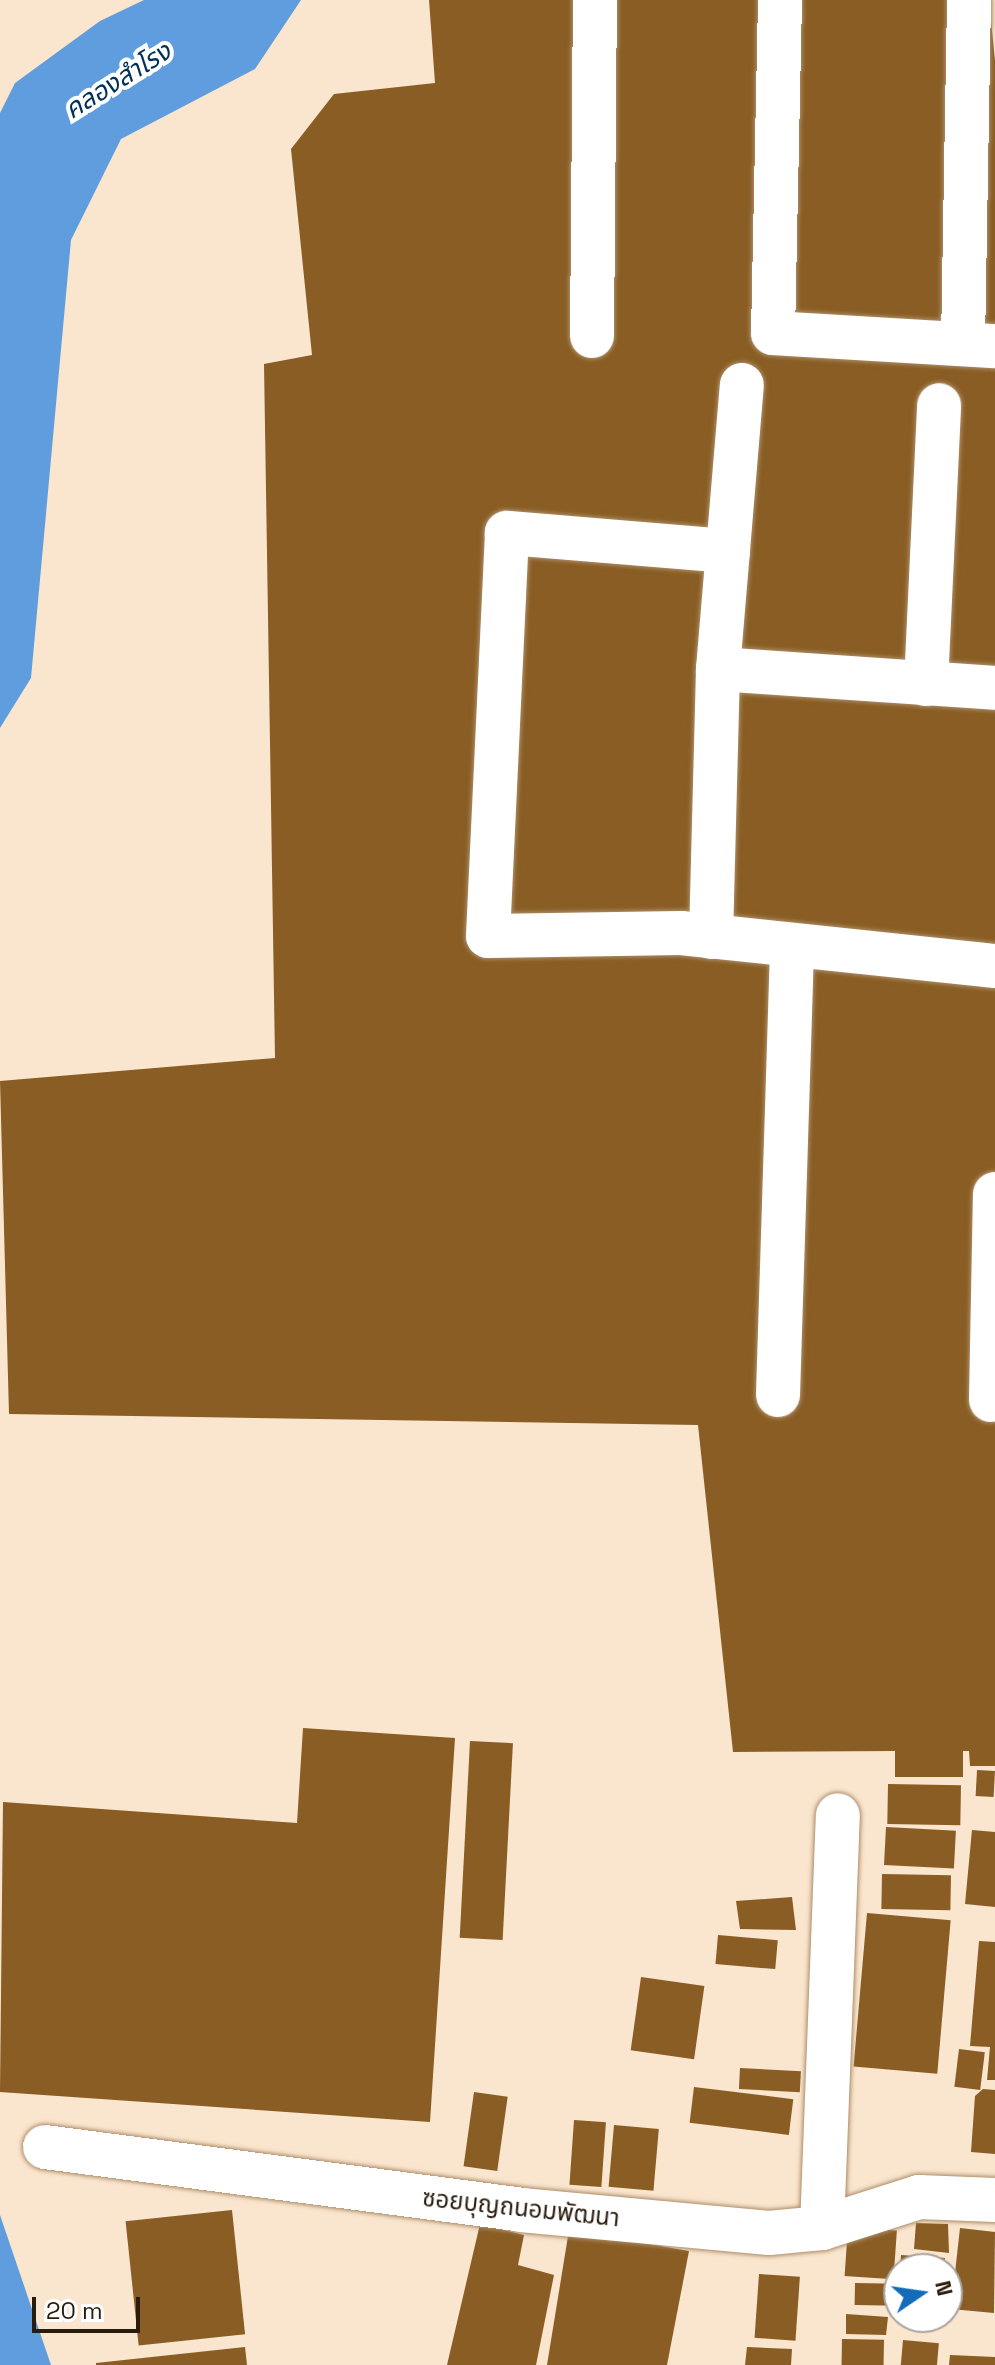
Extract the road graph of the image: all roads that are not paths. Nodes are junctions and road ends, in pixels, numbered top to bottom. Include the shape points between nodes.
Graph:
1 (595, 0) edge
2 (780, 0) edge
3 (969, 0) edge
4 (592, 336) dead end
5 (979, 345) edge
6 (742, 385) dead end
7 (939, 405) dead end
8 (728, 551) junction
9 (718, 669) junction
10 (926, 684) junction
11 (995, 688) edge
12 (711, 937) junction
13 (792, 945) junction
14 (995, 966) edge
15 (995, 1194) edge
16 (778, 1395) dead end
17 (991, 1400) dead end
18 (838, 1815) dead end
19 (45, 2147) dead end
20 (995, 2200) edge
21 (822, 2228) junction

1 - 4 street
2 - 5 street via 773,333
3 - 5 street
6 - 8 street
7 - 10 street
8 - 9 street
8 - 12 street via 507,533 488,936
9 - 10 street
9 - 12 street
10 - 11 street
12 - 13 street
13 - 14 street
13 - 16 street
15 - 17 street
18 - 21 street
19 - 21 street, ซอยบุญถนอมพัฒนา via 521,2210 769,2233
20 - 21 street, ซอยบุญถนอมพัฒนา via 919,2197

